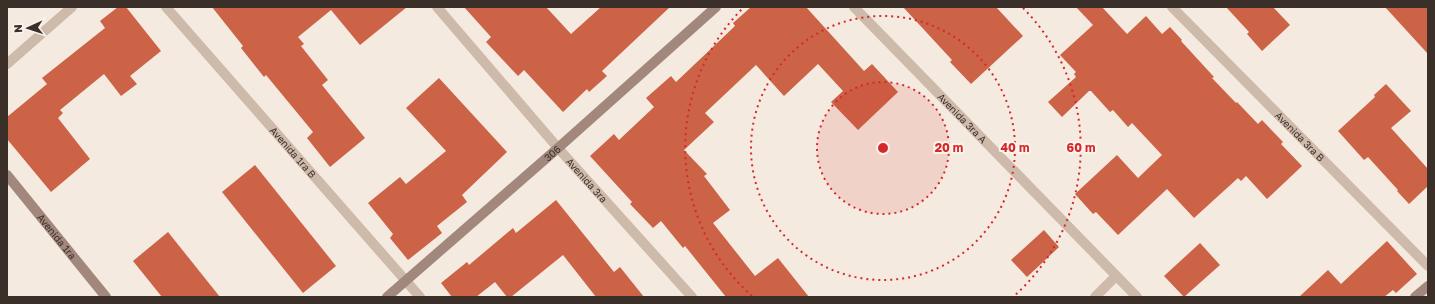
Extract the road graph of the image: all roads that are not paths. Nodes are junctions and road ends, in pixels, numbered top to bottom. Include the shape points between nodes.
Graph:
1 (72, 7) edge
2 (166, 7) edge
3 (438, 7) edge
4 (716, 7) edge
5 (854, 7) edge
6 (1172, 7) edge
7 (7, 64) edge
8 (558, 148) junction
9 (7, 175) edge
10 (1428, 266) edge
11 (1116, 276) junction
12 (406, 281) junction
13 (1428, 286) edge
14 (106, 297) edge
15 (387, 297) edge
16 (420, 297) edge
17 (692, 297) edge
18 (1095, 297) edge
19 (1137, 297) edge
20 (1415, 297) edge

1 - 7 street
2 - 12 street, Avenida 1ra B
3 - 8 street, Avenida 3ra
4 - 8 street, 306
5 - 11 street, Avenida 3ra A
6 - 10 street, Avenida 3ra B
8 - 12 street, 306
8 - 17 street, Avenida 3ra
9 - 14 street, Avenida 1ra
11 - 18 street
11 - 19 street, Avenida 3ra A
12 - 15 street, 306
12 - 16 street, Avenida 1ra B
13 - 20 street

